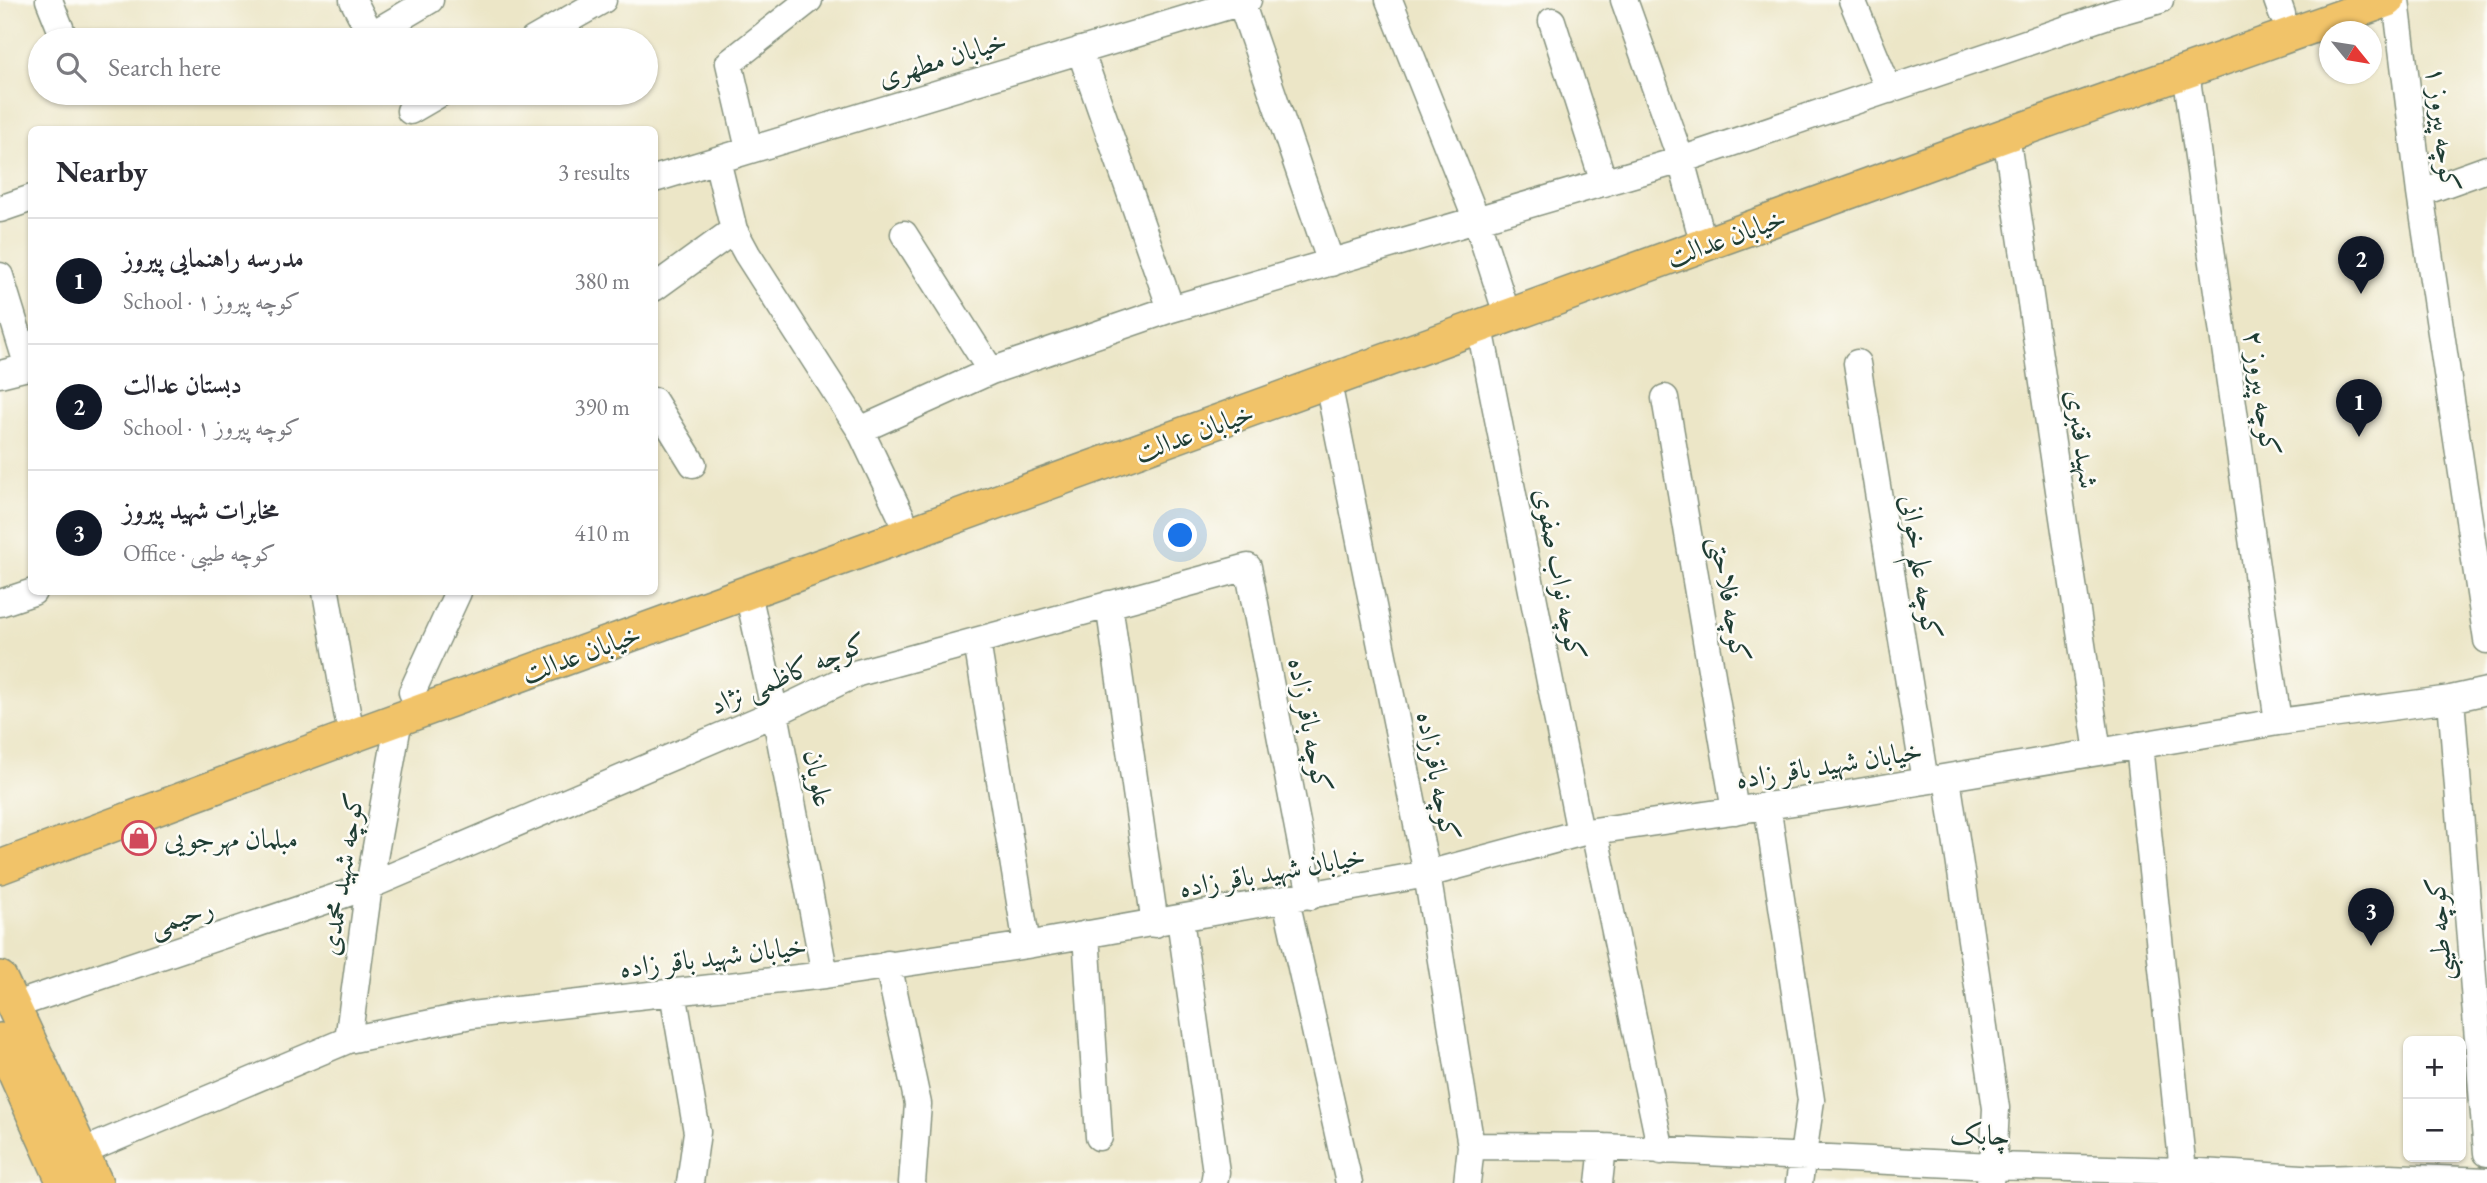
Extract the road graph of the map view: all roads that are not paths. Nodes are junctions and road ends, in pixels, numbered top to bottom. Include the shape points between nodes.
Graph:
1 (49, 0) edge
2 (353, 0) edge
3 (430, 0) edge
4 (603, 0) edge
5 (810, 0) edge
6 (1389, 0) edge
7 (1624, 0) edge
8 (1852, 0) edge
9 (2160, 0) edge
10 (2321, 0) edge
11 (2388, 0) edge
12 (2396, 0) edge
13 (1245, 1) edge
14 (2111, 7) edge
15 (2279, 7) edge
16 (1552, 21) dead end
17 (60, 28) edge
18 (367, 28) edge
19 (383, 28) edge
20 (554, 28) edge
21 (1080, 50) junction
22 (2186, 72) junction
23 (1889, 90) junction
24 (420, 105) edge
25 (410, 111) dead end
26 (2007, 135) junction
27 (749, 149) junction
28 (717, 160) junction
29 (1681, 160) junction
30 (2487, 169) edge
31 (658, 178) edge
32 (1604, 183) junction
33 (2420, 192) junction
34 (28, 199) edge
35 (0, 209) edge
36 (1477, 221) junction
37 (1699, 227) junction
38 (734, 230) junction
39 (904, 234) dead end
40 (1331, 263) junction
41 (0, 276) edge
42 (658, 285) edge
43 (1502, 299) junction
44 (1171, 309) junction
45 (1480, 328) junction
46 (28, 363) edge
47 (1857, 363) dead end
48 (28, 366) edge
49 (991, 371) junction
50 (0, 374) edge
51 (1328, 383) junction
52 (1665, 398) dead end
53 (658, 407) edge
54 (860, 430) junction
55 (693, 464) dead end
56 (902, 518) junction
57 (1248, 567) joint
58 (748, 593) junction
59 (28, 594) edge
60 (327, 595) edge
61 (456, 595) edge
62 (0, 603) edge
63 (1109, 604) junction
64 (2487, 640) edge
65 (977, 642) junction
66 (2487, 691) edge
67 (2451, 699) junction
68 (405, 706) junction
69 (775, 713) junction
70 (348, 718) junction
71 (2278, 722) junction
72 (2139, 745) junction
73 (2098, 752) junction
74 (1936, 780) junction
75 (1767, 805) junction
76 (1735, 811) junction
77 (1587, 832) junction
78 (0, 846) edge
79 (0, 867) edge
80 (1427, 874) junction
81 (369, 886) junction
82 (1299, 898) junction
83 (1168, 922) junction
84 (1086, 934) junction
85 (1027, 945) junction
86 (888, 964) junction
87 (825, 975) junction
88 (6, 992) edge
89 (673, 992) junction
90 (348, 1040) junction
91 (4, 1057) edge
92 (1099, 1137) dead end
93 (1471, 1146) junction
94 (1603, 1147) junction
95 (1661, 1151) junction
96 (82, 1152) junction
97 (2487, 1153) edge
98 (1802, 1170) edge
99 (1991, 1175) edge
100 (2181, 1177) edge
101 (2318, 1181) edge
102 (2419, 1181) edge
103 (2487, 1181) edge
104 (64, 1183) edge
105 (96, 1183) edge
106 (690, 1183) edge
107 (912, 1183) edge
108 (1214, 1183) edge
109 (1349, 1183) edge
110 (1467, 1183) edge
111 (1600, 1183) edge

1 - 17 street
2 - 18 street
3 - 19 street
4 - 20 street
5 - 27 street via 729,63
6 - 36 street
7 - 29 street
8 - 23 street
9 - 14 street
10 - 15 main road, خیابان عدالت
11 - 22 main road, خیابان عدالت
12 - 33 street, کوچه پیروز ۱
13 - 21 street, خیابان مطهری
13 - 40 street
14 - 23 street
15 - 37 main road, خیابان عدالت
16 - 32 street
21 - 27 street, خیابان مطهری
21 - 44 street
22 - 26 main road, خیابان عدالت
22 - 71 street, کوچه پیروز ۲
23 - 29 street
24 - 25 street
26 - 45 main road, خیابان عدالت
26 - 73 street, شهید قنبری
27 - 28 street, خیابان مطهری
28 - 31 street, خیابان مطهری
28 - 38 street
29 - 32 street
29 - 37 street
30 - 33 street
32 - 36 street
33 - 64 street, کوچه پیروز ۱
34 - 35 street
36 - 40 street
36 - 43 street
37 - 43 main road, خیابان عدالت
38 - 42 street
38 - 54 street
39 - 49 street
40 - 44 street
41 - 46 street
43 - 56 main road, خیابان عدالت
44 - 49 street
45 - 51 main road, خیابان عدالت
45 - 77 street, کوچه نواب صفوی
47 - 74 street, کوچه علم خوانی
48 - 50 street
49 - 54 street
51 - 58 main road, خیابان عدالت
51 - 80 street, کوچه باقرزاده
52 - 76 street, کوچه فلاحتی
53 - 55 street
54 - 56 street
56 - 68 main road, خیابان عدالت
57 - 63 street, کوچه کاظمی نژاد
57 - 82 street, کوچه باقر زاده
58 - 68 main road, خیابان عدالت
58 - 69 street, علویان
59 - 62 street
60 - 70 street
61 - 68 street, کوچه شهید محمدی
63 - 65 street, کوچه کاظمی نژاد
63 - 83 street
65 - 69 street, کوچه کاظمی نژاد via 858,673
65 - 85 street
66 - 67 street, خیابان شهید باقر زاده
67 - 71 street, خیابان شهید باقر زاده
67 - 97 street, کوچه طیبی
68 - 70 main road, خیابان عدالت
68 - 79 main road, خیابان عدالت
68 - 81 street, کوچه شهید محمدی
69 - 81 street, کوچه کاظمی نژاد
69 - 87 street, علویان
70 - 78 main road, خیابان عدالت
71 - 72 street, خیابان شهید باقر زاده
72 - 73 street, خیابان شهید باقر زاده
72 - 100 street
73 - 74 street, خیابان شهید باقر زاده
74 - 75 street, خیابان شهید باقر زاده
74 - 99 street, کوچه علم خوانی via 1996,1108
75 - 76 street, خیابان شهید باقر زاده
75 - 98 street via 1811,1100
76 - 77 street, خیابان شهید باقر زاده
77 - 80 street, خیابان شهید باقر زاده
77 - 95 street, کوچه نواب صفوی
80 - 82 street, خیابان شهید باقر زاده
80 - 93 street, کوچه باقرزاده
81 - 88 street, رحیمی
81 - 90 street, کوچه شهید محمدی
82 - 83 street, خیابان شهید باقر زاده
82 - 109 street, کوچه باقر زاده
83 - 84 street, خیابان شهید باقر زاده
83 - 108 street via 1216,1172
84 - 85 street, خیابان شهید باقر زاده
84 - 92 street
85 - 86 street, خیابان شهید باقر زاده
86 - 87 street, خیابان شهید باقر زاده
86 - 107 street via 918,1104
87 - 89 street, خیابان شهید باقر زاده
88 - 96 main road
89 - 90 street, خیابان شهید باقر زاده via 471,1015
89 - 106 street via 697,1132
90 - 96 street, خیابان شهید باقر زاده
91 - 104 main road
93 - 94 street, چابک
93 - 110 street, کوچه باقرزاده
94 - 95 street, چابک
94 - 111 street
95 - 98 street, چابک
96 - 105 main road
98 - 99 street, چابک
99 - 100 street, چابک
100 - 101 street, چابک
101 - 102 street, چابک
102 - 103 street, چابک

